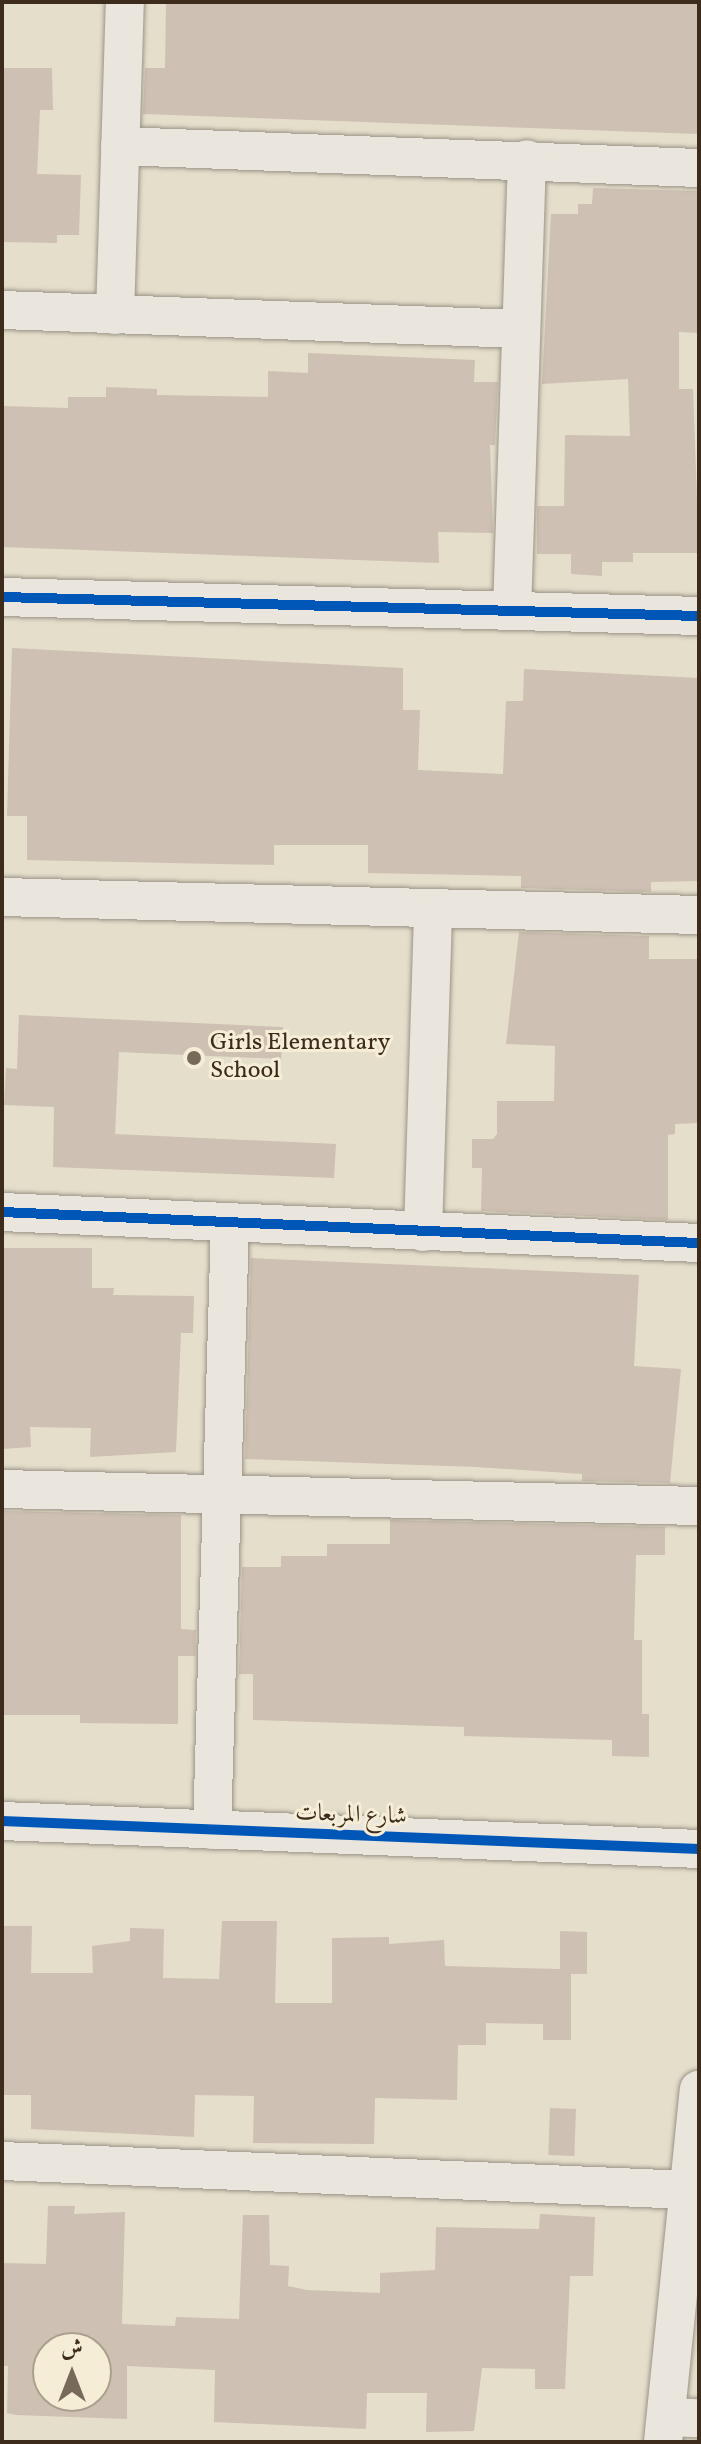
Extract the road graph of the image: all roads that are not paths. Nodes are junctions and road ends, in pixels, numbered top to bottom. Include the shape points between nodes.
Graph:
1 (125, 2) edge
2 (120, 146) junction
3 (527, 159) junction
4 (699, 168) edge
5 (2, 310) edge
6 (115, 315) junction
7 (521, 329) junction
8 (2, 597) edge
9 (512, 611) junction
10 (699, 616) edge
11 (2, 897) edge
12 (433, 912) junction
13 (699, 915) edge
14 (2, 1212) edge
15 (230, 1225) junction
16 (423, 1232) junction
17 (699, 1243) edge
18 (2, 1489) edge
19 (223, 1492) junction
20 (699, 1506) edge
21 (2, 1821) edge
22 (212, 1830) junction
23 (699, 1849) edge
24 (699, 2090) edge
25 (699, 2097) edge
26 (2, 2161) edge
27 (689, 2190) junction
28 (676, 2426) edge

1 - 2 street
2 - 3 street
2 - 6 street
3 - 4 street
3 - 7 street
5 - 6 street
6 - 7 street
7 - 9 street
8 - 9 street
9 - 10 street
11 - 12 street
12 - 13 street
12 - 16 street
14 - 15 street
15 - 16 street
15 - 19 street
16 - 17 street
18 - 19 street
19 - 20 street
19 - 22 street
21 - 22 street, شارع المربعات
22 - 23 street, شارع المربعات
24 - 25 street
25 - 27 street
26 - 27 street
27 - 28 street

